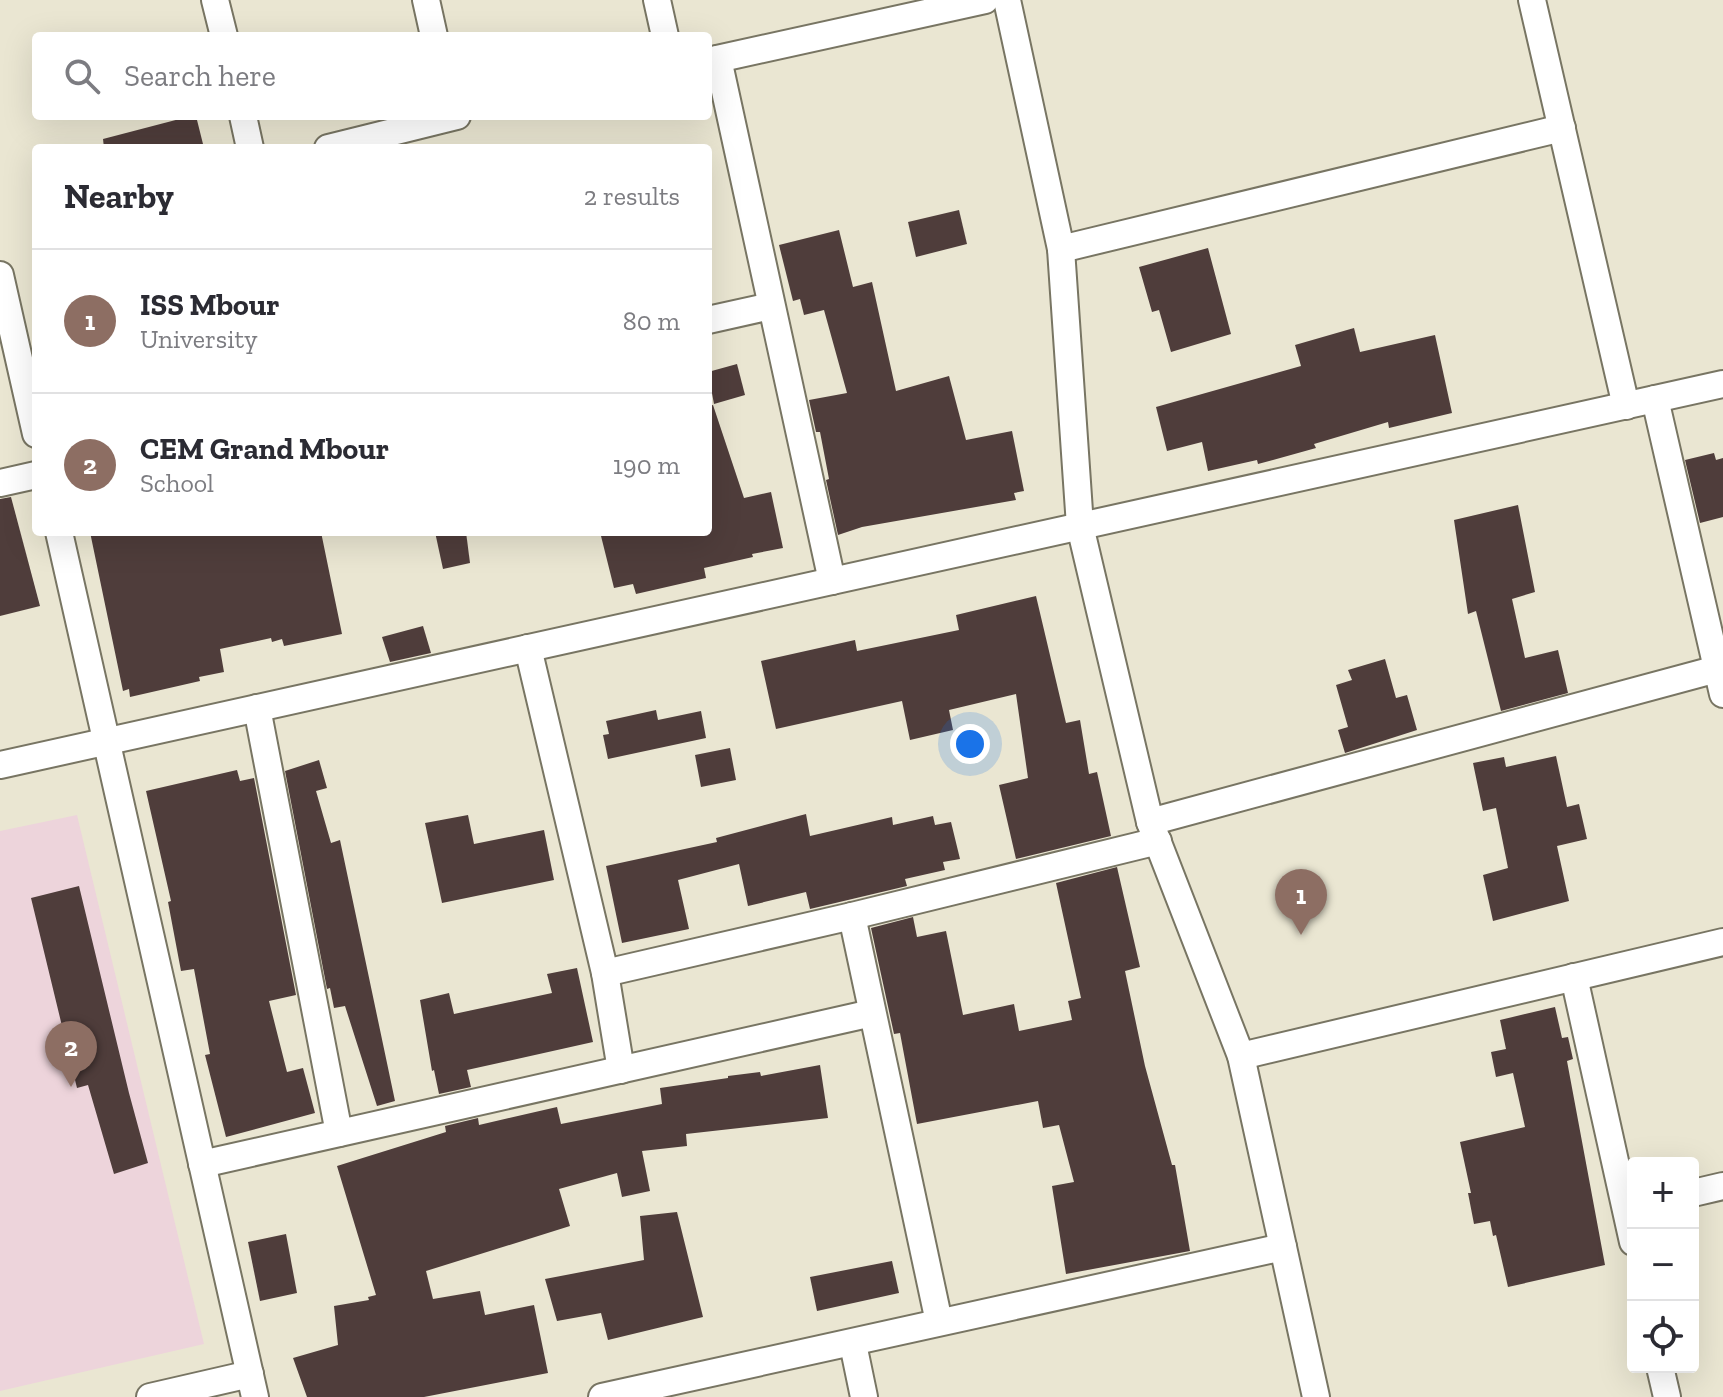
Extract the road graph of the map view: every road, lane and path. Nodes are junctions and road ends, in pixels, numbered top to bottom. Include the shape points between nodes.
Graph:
1 (215, 0) edge
2 (426, 0) edge
3 (657, 0) edge
4 (985, 0) edge
5 (1007, 0) edge
6 (1532, 0) edge
7 (223, 32) edge
8 (433, 32) edge
9 (664, 32) edge
10 (713, 60) edge
11 (244, 120) edge
12 (437, 120) edge
13 (1562, 128) junction
14 (249, 144) edge
15 (344, 144) edge
16 (1061, 249) junction
17 (0, 275) edge
18 (771, 306) junction
19 (712, 319) edge
20 (1723, 384) edge
21 (1655, 399) junction
22 (1626, 406) junction
23 (32, 416) edge
24 (32, 476) edge
25 (0, 483) edge
26 (1080, 526) junction
27 (60, 536) edge
28 (832, 581) junction
29 (528, 648) junction
30 (1720, 682) edge
31 (257, 708) junction
32 (106, 741) junction
33 (0, 765) edge
34 (1154, 832) junction
35 (852, 916) junction
36 (1723, 942) edge
37 (605, 973) junction
38 (1574, 977) junction
39 (872, 1013) junction
40 (1241, 1056) junction
41 (621, 1070) junction
42 (339, 1133) junction
43 (202, 1164) junction
44 (1723, 1186) edge
45 (1699, 1192) edge
46 (1627, 1199) edge
47 (1283, 1247) junction
48 (939, 1322) junction
49 (853, 1344) junction
50 (1661, 1373) edge
51 (253, 1386) edge
52 (150, 1397) edge
53 (602, 1397) edge
54 (864, 1397) edge
55 (1316, 1397) edge
56 (1667, 1397) edge

1 - 7 street
2 - 8 street
3 - 9 street
4 - 10 street
5 - 16 street
6 - 13 street
10 - 18 street
11 - 14 street
12 - 15 street
13 - 16 street
13 - 22 street
16 - 26 street
17 - 23 street
18 - 19 street
18 - 28 street
20 - 21 street
21 - 22 street
21 - 30 street
22 - 26 street
24 - 25 street
26 - 28 street
26 - 34 street
27 - 32 street
28 - 29 street
29 - 31 street
29 - 37 street
30 - 34 street
31 - 32 street
31 - 42 street
32 - 33 street
32 - 43 street
34 - 35 street
34 - 40 street
35 - 37 street
35 - 39 street
36 - 38 street
37 - 41 street
38 - 40 street
38 - 46 street
39 - 41 street
39 - 48 street
40 - 47 street
41 - 42 street
42 - 43 street
43 - 51 street
44 - 45 street
47 - 48 street
47 - 55 street
48 - 49 street
49 - 53 street
49 - 54 street
50 - 56 street
51 - 52 street

